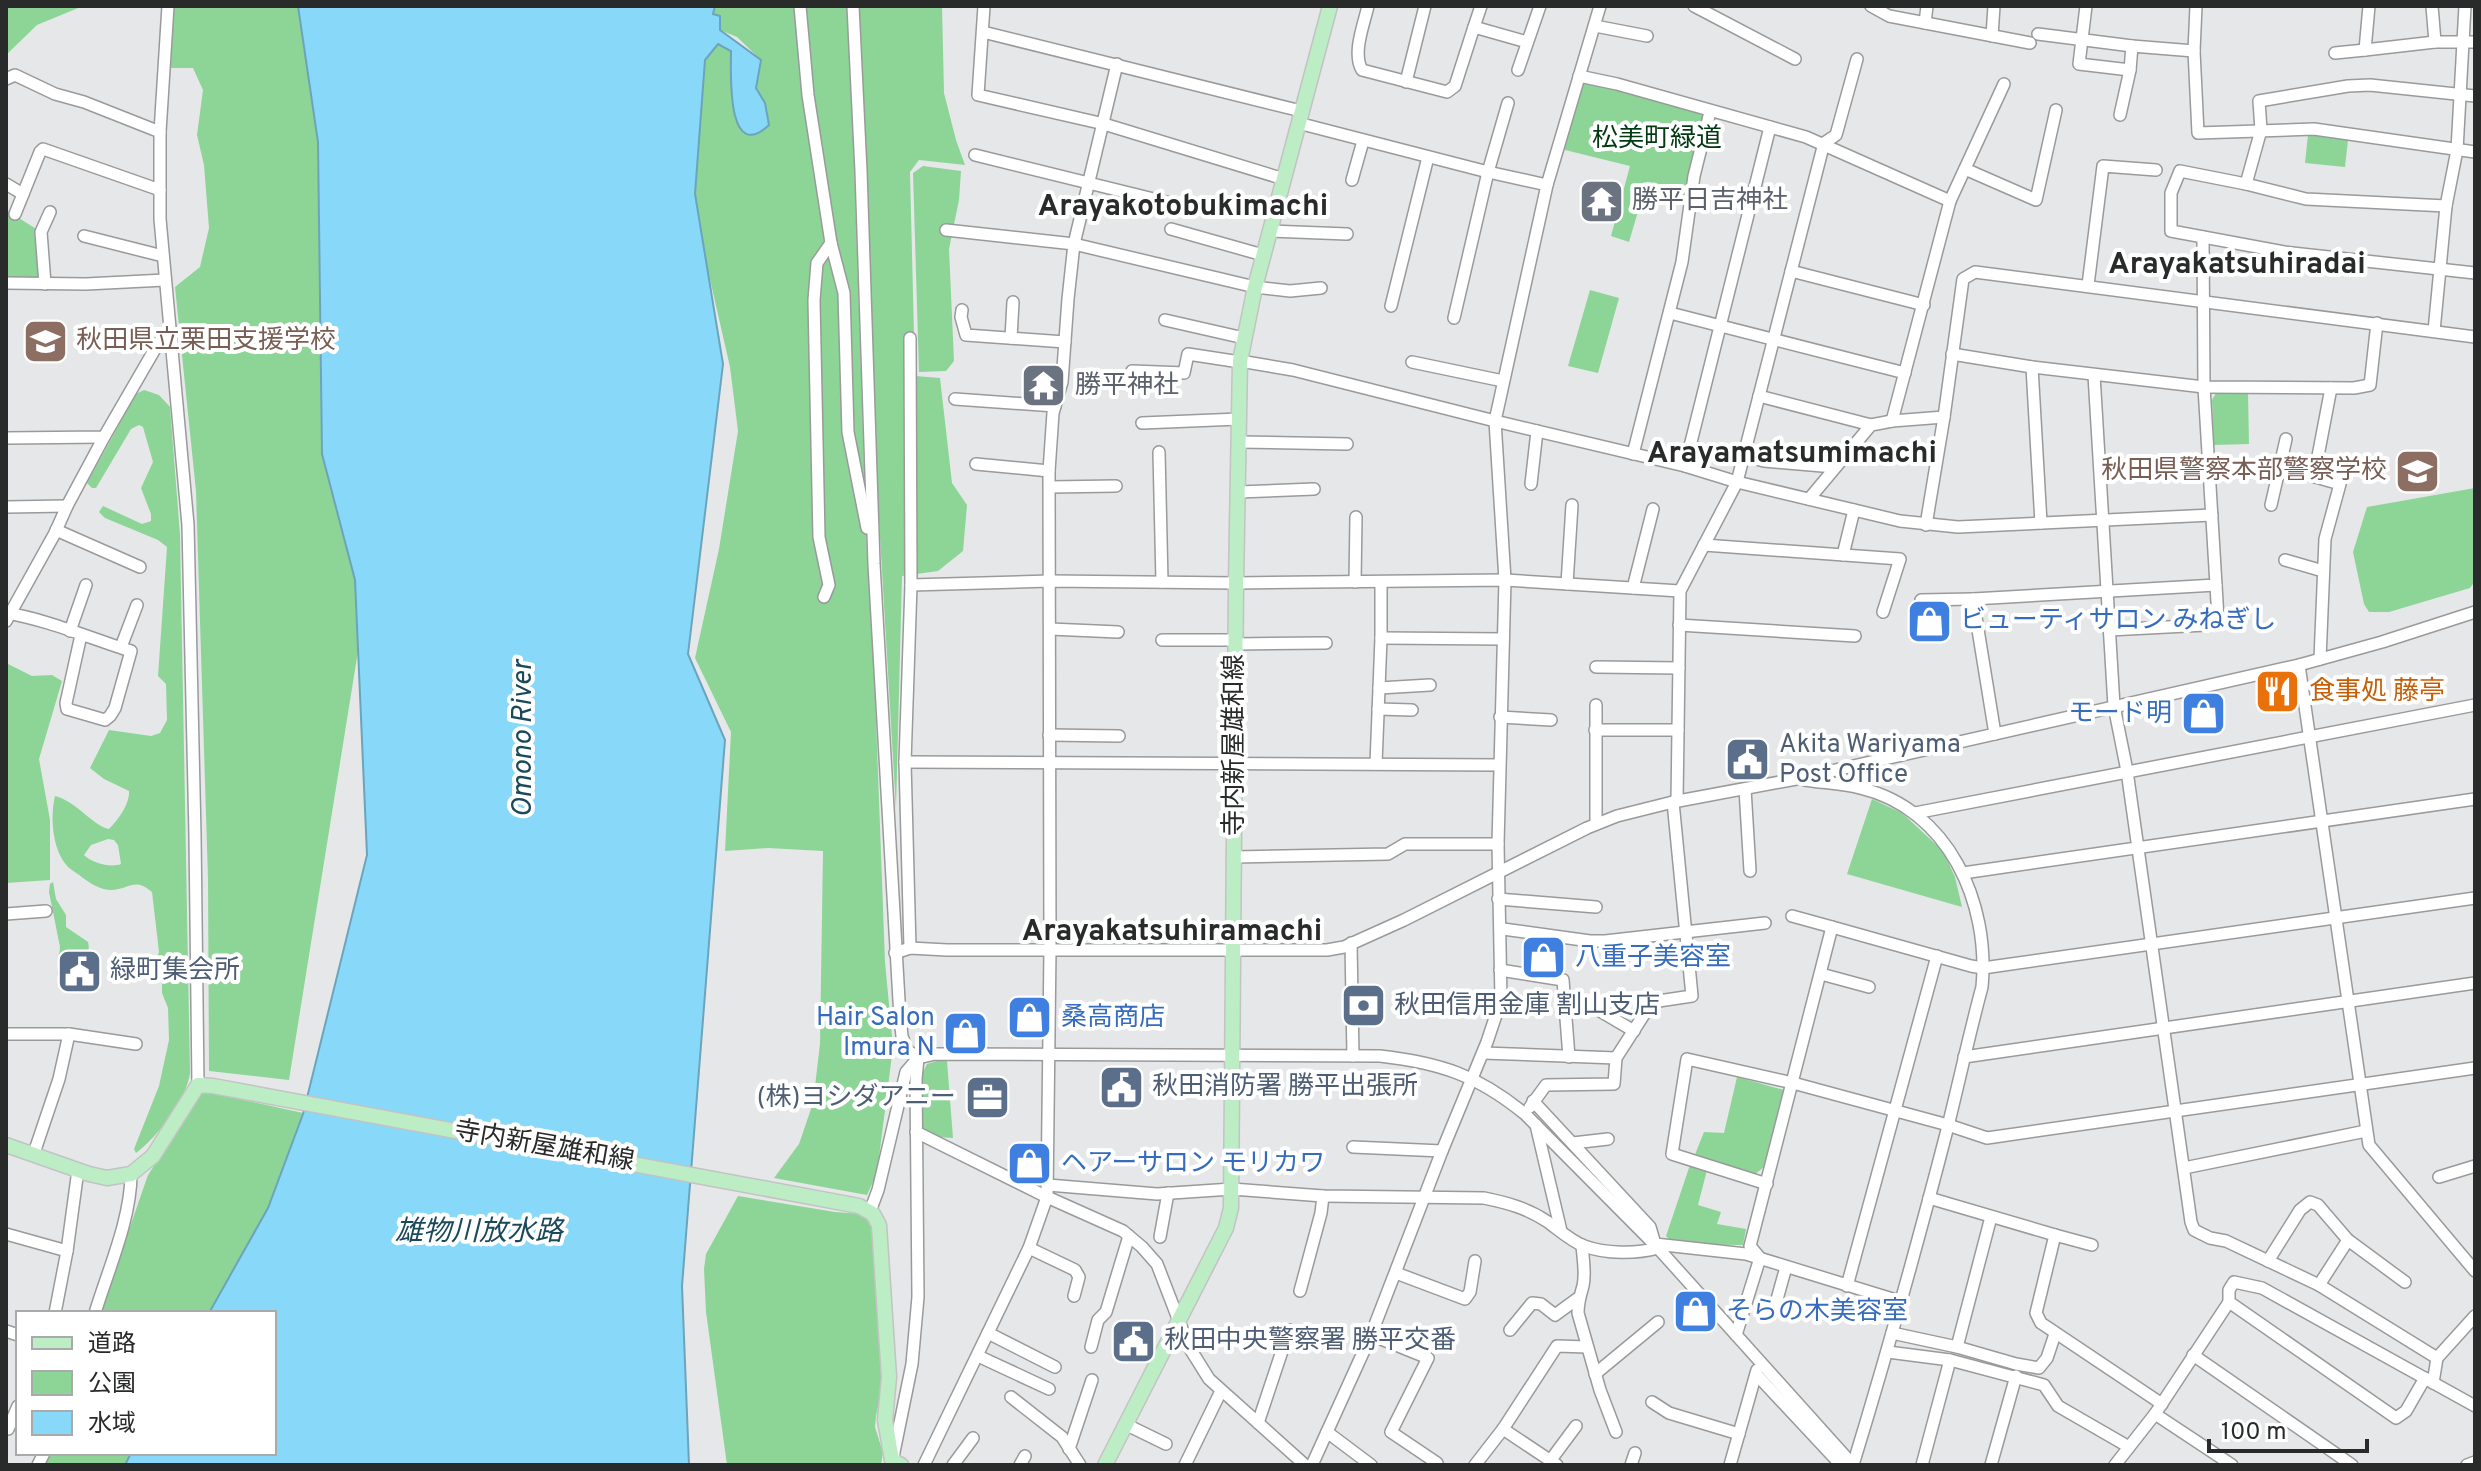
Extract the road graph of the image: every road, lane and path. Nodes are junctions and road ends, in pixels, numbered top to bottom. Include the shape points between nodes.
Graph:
1 (168, 6) edge
2 (800, 6) edge
3 (853, 6) edge
4 (984, 6) edge
5 (1330, 6) edge
6 (1368, 6) edge
7 (1425, 6) edge
8 (1481, 6) edge
9 (1540, 6) edge
10 (1600, 6) edge
11 (1694, 6) edge
12 (1871, 6) edge
13 (1927, 6) edge
14 (1994, 6) edge
15 (2086, 6) edge
16 (2196, 6) edge
17 (2369, 6) edge
18 (2432, 6) edge
19 (2465, 6) edge
20 (1925, 23) junction
21 (1595, 26) junction
22 (1474, 27) junction
23 (983, 32) junction
24 (1647, 36) dead end
25 (1992, 36) junction
26 (2082, 40) junction
27 (1527, 42) junction
28 (2435, 42) junction
29 (2469, 42) edge
30 (2132, 46) junction
31 (2365, 50) junction
32 (2194, 51) junction
33 (2335, 53) dead end
34 (1795, 59) dead end
35 (1857, 59) dead end
36 (1117, 64) junction
37 (1518, 70) dead end
38 (2130, 70) junction
39 (1579, 76) junction
40 (6, 79) edge
41 (1406, 82) junction
42 (2004, 84) dead end
43 (2461, 94) junction
44 (2475, 96) edge
45 (1508, 103) dead end
46 (2056, 110) dead end
47 (1710, 112) junction
48 (2120, 115) dead end
49 (1300, 117) junction
50 (1104, 124) junction
51 (1770, 127) junction
52 (2261, 130) junction
53 (160, 132) junction
54 (1363, 141) junction
55 (1824, 143) junction
56 (2457, 150) junction
57 (2475, 152) edge
58 (975, 155) dead end
59 (1428, 157) junction
60 (1965, 169) junction
61 (2156, 170) dead end
62 (1488, 172) junction
63 (1284, 179) junction
64 (1352, 180) dead end
65 (1090, 182) junction
66 (6, 184) edge
67 (2246, 184) junction
68 (1547, 185) junction
69 (160, 190) junction
70 (23, 194) junction
71 (1950, 201) junction
72 (1178, 205) dead end
73 (2446, 206) junction
74 (50, 212) dead end
75 (15, 214) dead end
76 (1171, 229) dead end
77 (946, 230) dead end
78 (1270, 231) junction
79 (1347, 234) dead end
80 (84, 236) dead end
81 (2203, 237) junction
82 (831, 243) junction
83 (1074, 244) junction
84 (1263, 255) junction
85 (163, 256) junction
86 (2440, 269) junction
87 (1791, 271) junction
88 (2475, 273) edge
89 (165, 280) junction
90 (6, 283) edge
91 (45, 284) junction
92 (2088, 285) junction
93 (1255, 287) junction
94 (1321, 288) dead end
95 (2203, 301) junction
96 (1013, 302) dead end
97 (1924, 305) junction
98 (1391, 306) dead end
99 (962, 310) dead end
100 (1670, 313) junction
101 (1454, 318) dead end
102 (1165, 320) dead end
103 (2377, 323) junction
104 (1721, 326) junction
105 (170, 329) junction
106 (2434, 331) junction
107 (2475, 337) edge
108 (910, 338) dead end
109 (1011, 338) junction
110 (1244, 338) junction
111 (1774, 339) junction
112 (1065, 342) junction
113 (1952, 354) junction
114 (1240, 362) junction
115 (1412, 362) dead end
116 (2032, 367) junction
117 (1132, 371) dead end
118 (1905, 373) junction
119 (2094, 375) junction
120 (1503, 381) junction
121 (2204, 387) junction
122 (2331, 388) junction
123 (1759, 396) junction
124 (955, 399) dead end
125 (1055, 406) junction
126 (1944, 417) junction
127 (1239, 419) junction
128 (1495, 421) junction
129 (1892, 421) junction
130 (1142, 423) dead end
131 (1871, 425) junction
132 (1537, 431) junction
133 (104, 437) junction
134 (6, 438) edge
135 (2286, 439) dead end
136 (1239, 442) junction
137 (1347, 444) dead end
138 (1159, 452) dead end
139 (1633, 454) junction
140 (1745, 456) junction
141 (976, 464) dead end
142 (1685, 466) junction
143 (1834, 467) junction
144 (2279, 470) junction
145 (1049, 471) junction
146 (2314, 477) junction
147 (1737, 482) junction
148 (1531, 484) dead end
149 (1116, 486) dead end
150 (1050, 487) junction
151 (1314, 489) dead end
152 (1238, 492) junction
153 (1809, 499) junction
154 (1572, 505) dead end
155 (2271, 505) dead end
156 (67, 506) junction
157 (6, 507) edge
158 (1653, 509) dead end
159 (1854, 510) junction
160 (2212, 515) junction
161 (1356, 517) dead end
162 (2103, 521) junction
163 (2041, 523) junction
164 (1926, 525) junction
165 (56, 530) junction
166 (1704, 545) junction
167 (1843, 555) junction
168 (2285, 560) dead end
169 (874, 564) junction
170 (140, 567) dead end
171 (2323, 571) junction
172 (1505, 580) junction
173 (1050, 581) junction
174 (1162, 582) junction
175 (1355, 582) junction
176 (1381, 582) junction
177 (1236, 583) junction
178 (1567, 584) junction
179 (86, 585) dead end
180 (911, 585) junction
181 (2216, 585) junction
182 (1633, 588) junction
183 (2107, 590) junction
184 (1680, 591) junction
185 (824, 597) dead end
186 (1973, 599) junction
187 (1921, 600) dead end
188 (137, 605) dead end
189 (1883, 612) dead end
190 (2475, 612) edge
191 (8, 616) edge
192 (1679, 625) junction
193 (1050, 629) junction
194 (2109, 630) junction
195 (1118, 632) dead end
196 (76, 633) junction
197 (1855, 636) dead end
198 (1381, 638) junction
199 (1503, 639) junction
200 (1162, 640) dead end
201 (1236, 642) junction
202 (1326, 643) dead end
203 (121, 647) junction
204 (2320, 659) junction
205 (2299, 665) junction
206 (1596, 667) dead end
207 (1679, 668) junction
208 (1430, 685) dead end
209 (1379, 688) junction
210 (1596, 705) dead end
211 (2475, 705) edge
212 (2114, 706) junction
213 (1378, 709) junction
214 (1412, 710) dead end
215 (1500, 717) junction
216 (1551, 720) dead end
217 (1595, 730) junction
218 (1678, 730) junction
219 (1995, 734) junction
220 (1049, 735) junction
221 (1119, 736) dead end
222 (2308, 736) junction
223 (905, 762) junction
224 (1050, 764) junction
225 (1235, 764) junction
226 (1376, 764) junction
227 (1499, 765) junction
228 (2127, 771) junction
229 (1796, 779) junction
230 (1745, 789) junction
231 (2475, 799) edge
232 (1675, 802) junction
233 (1915, 813) junction
234 (2321, 821) junction
235 (1596, 824) junction
236 (1498, 844) junction
237 (2137, 848) junction
238 (1235, 857) junction
239 (1750, 871) dead end
240 (1498, 873) junction
241 (1963, 873) junction
242 (2475, 898) edge
243 (1498, 899) junction
244 (1596, 907) dead end
245 (46, 911) dead end
246 (6, 914) edge
247 (1792, 916) dead end
248 (2335, 918) junction
249 (1765, 923) dead end
250 (1832, 927) junction
251 (1503, 929) dead end
252 (1685, 933) junction
253 (1351, 943) junction
254 (2152, 945) junction
255 (910, 948) junction
256 (1050, 949) junction
257 (1235, 949) junction
258 (895, 953) junction
259 (1937, 956) junction
260 (1983, 968) junction
261 (1500, 970) junction
262 (1821, 974) junction
263 (2475, 983) edge
264 (1869, 987) dead end
265 (1501, 1000) junction
266 (2348, 1003) junction
267 (1537, 1004) dead end
268 (1600, 1011) dead end
269 (2162, 1029) junction
270 (1634, 1031) junction
271 (6, 1034) edge
272 (69, 1034) junction
273 (136, 1044) dead end
274 (1483, 1053) junction
275 (1048, 1055) junction
276 (1234, 1056) junction
277 (1353, 1056) junction
278 (1569, 1057) junction
279 (1964, 1057) junction
280 (918, 1058) junction
281 (1616, 1058) junction
282 (2475, 1068) edge
283 (1472, 1077) junction
284 (1793, 1083) junction
285 (206, 1086) junction
286 (2359, 1086) junction
287 (1533, 1101) junction
288 (1896, 1112) junction
289 (2175, 1112) junction
290 (1525, 1114) junction
291 (1536, 1125) junction
292 (1948, 1125) junction
293 (2366, 1131) junction
294 (916, 1132) junction
295 (1608, 1139) dead end
296 (1573, 1143) junction
297 (6, 1145) edge
298 (1353, 1147) dead end
299 (1442, 1151) junction
300 (34, 1153) junction
301 (2475, 1166) edge
302 (2184, 1168) junction
303 (78, 1170) junction
304 (131, 1174) junction
305 (2439, 1177) dead end
306 (1767, 1184) junction
307 (1232, 1189) junction
308 (1047, 1191) junction
309 (1168, 1193) junction
310 (1323, 1196) junction
311 (1423, 1198) junction
312 (1929, 1198) junction
313 (864, 1207) junction
314 (1991, 1217) junction
315 (1561, 1231) junction
316 (6, 1234) edge
317 (2055, 1235) junction
318 (1129, 1236) junction
319 (1160, 1237) dead end
320 (2348, 1240) junction
321 (1582, 1245) junction
322 (2092, 1245) dead end
323 (1656, 1246) junction
324 (1029, 1248) junction
325 (67, 1251) junction
326 (1760, 1258) junction
327 (1475, 1261) dead end
328 (2268, 1261) junction
329 (1786, 1267) junction
330 (2475, 1271) edge
331 (1396, 1273) junction
332 (2405, 1282) dead end
333 (2319, 1285) junction
334 (1847, 1286) junction
335 (1300, 1291) dead end
336 (1074, 1296) dead end
337 (1577, 1299) junction
338 (1899, 1301) junction
339 (2229, 1302) junction
340 (1774, 1310) dead end
341 (55, 1311) edge
342 (96, 1311) edge
343 (2475, 1316) edge
344 (1179, 1319) junction
345 (1658, 1322) dead end
346 (1289, 1330) dead end
347 (1510, 1330) dead end
348 (988, 1333) junction
349 (1892, 1333) junction
350 (2055, 1334) junction
351 (1371, 1335) junction
352 (1736, 1335) junction
353 (1091, 1347) dead end
354 (1587, 1347) junction
355 (1957, 1347) junction
356 (1888, 1352) junction
357 (2193, 1355) junction
358 (978, 1356) junction
359 (2437, 1358) junction
360 (1950, 1360) junction
361 (1055, 1367) dead end
362 (1757, 1368) junction
363 (1595, 1374) junction
364 (2016, 1376) junction
365 (1092, 1380) dead end
366 (2429, 1380) junction
367 (1049, 1389) dead end
368 (1221, 1391) junction
369 (1011, 1397) dead end
370 (1652, 1402) dead end
371 (2475, 1406) edge
372 (2158, 1409) junction
373 (16, 1411) edge
374 (1258, 1423) junction
375 (1125, 1424) junction
376 (1576, 1426) dead end
377 (6, 1429) edge
378 (1503, 1429) junction
379 (1327, 1432) junction
380 (1616, 1432) dead end
381 (1739, 1434) junction
382 (973, 1438) dead end
383 (1166, 1444) dead end
384 (2129, 1447) junction
385 (1069, 1449) junction
386 (2475, 1462) edge
387 (895, 1463) edge
388 (1554, 1463) edge
389 (2227, 1463) edge
390 (1108, 1464) edge
391 (924, 1465) edge
392 (953, 1465) edge
393 (1080, 1465) edge
394 (1185, 1465) edge
395 (1305, 1465) edge
396 (1312, 1465) edge
397 (1371, 1465) edge
398 (1435, 1465) edge
399 (1475, 1465) edge
400 (1730, 1465) edge
401 (1841, 1465) edge
402 (1922, 1465) edge
403 (1991, 1465) edge
404 (2115, 1465) edge
405 (2352, 1465) edge
406 (2467, 1465) edge

1 - 53 street
2 - 82 street
3 - 169 street
4 - 23 street
5 - 49 main road, 寺内新屋雄和線
6 - 41 street via 1358,63 1362,70
7 - 41 street
8 - 22 street
9 - 27 street
10 - 21 street
11 - 34 street
12 - 20 street via 1889,16
13 - 20 street
14 - 25 street
15 - 26 street
16 - 32 street
17 - 31 street
18 - 28 street
19 - 29 street
20 - 25 street
21 - 24 street
21 - 39 street
22 - 27 street
22 - 41 street via 1455,86 1447,92
23 - 36 street
23 - 50 street via 978,95
25 - 26 street
26 - 30 street
26 - 38 street via 2079,64
27 - 37 street
28 - 29 street
28 - 31 street
29 - 43 street
30 - 32 street
30 - 38 street
31 - 33 street
32 - 52 street via 2198,133
35 - 55 street via 1836,135
36 - 49 street
36 - 50 street
38 - 48 street
39 - 47 street
39 - 68 street
40 - 53 street via 15,75
42 - 60 street
43 - 44 street
43 - 52 street via 2370,85 2267,98 2259,101
43 - 56 street
45 - 62 street
46 - 60 street via 2036,200
47 - 51 street
47 - 100 street
49 - 54 street
49 - 63 main road, 寺内新屋雄和線
50 - 63 street
50 - 65 street
51 - 55 street
51 - 104 street
52 - 56 street via 2314,129
52 - 67 street
53 - 69 street
54 - 59 street
54 - 64 street
55 - 71 street
55 - 87 street
56 - 57 street
56 - 73 street
58 - 65 street
59 - 62 street
59 - 98 street
60 - 71 street
61 - 92 street via 2103,166
62 - 68 street
62 - 101 street
63 - 78 main road, 寺内新屋雄和線
65 - 72 street
65 - 83 street
66 - 70 street
67 - 73 street via 2306,199
67 - 81 street via 2180,171 2171,193 2171,231
68 - 120 street
69 - 70 street via 43,149
69 - 85 street
70 - 75 street
71 - 97 street
73 - 86 street
74 - 91 street via 41,232
76 - 84 street
77 - 83 street
78 - 79 street
78 - 84 main road, 寺内新屋雄和線
80 - 85 street
81 - 86 street via 2284,252
81 - 95 street
82 - 169 street via 844,293 848,432
82 - 185 street via 817,263 814,300 819,537 829,585
83 - 93 street
83 - 112 street
84 - 93 main road, 寺内新屋雄和線
85 - 89 street
86 - 88 street
86 - 106 street
87 - 97 street
87 - 111 street
89 - 91 street
89 - 105 street
90 - 91 street
92 - 95 street
92 - 113 street via 1975,272 1963,279
93 - 94 street
93 - 110 main road, 寺内新屋雄和線
95 - 103 street
95 - 121 street
96 - 109 street
97 - 118 street
99 - 109 street via 966,335
100 - 104 street
100 - 139 street
102 - 110 street
103 - 106 street
103 - 122 street via 2370,385
104 - 111 street
104 - 142 street
105 - 133 street
105 - 285 street via 188,525
106 - 107 street
108 - 180 street
109 - 112 street
110 - 114 main road, 寺内新屋雄和線
111 - 118 street
111 - 123 street
112 - 125 street
113 - 116 street
113 - 126 street
114 - 117 street via 1188,354 1184,373
114 - 127 main road, 寺内新屋雄和線
114 - 128 street via 1293,370
115 - 120 street
116 - 119 street
116 - 163 street
118 - 129 street
119 - 121 street
119 - 162 street
120 - 128 street
121 - 122 street
121 - 160 street
122 - 146 street
123 - 131 street
123 - 140 street
124 - 125 street
125 - 145 street
126 - 129 street
126 - 164 street
127 - 130 street
127 - 136 main road, 寺内新屋雄和線
128 - 132 street
128 - 172 street
129 - 131 street
131 - 143 street
132 - 139 street
132 - 148 street
133 - 134 street
133 - 156 street
135 - 144 street
136 - 137 street
136 - 152 main road, 寺内新屋雄和線
138 - 174 street
139 - 142 street
140 - 143 street
140 - 147 street
141 - 145 street
142 - 147 street
143 - 153 street
144 - 146 street
144 - 155 street
145 - 150 street
146 - 171 street via 2340,484 2325,539
147 - 153 street
147 - 166 street
149 - 150 street
150 - 173 street
151 - 152 street
152 - 177 main road, 寺内新屋雄和線
153 - 159 street
154 - 178 street
156 - 157 street
156 - 165 street
158 - 182 street
159 - 164 street
159 - 167 street
160 - 162 street
160 - 181 street
161 - 175 street
162 - 163 street
162 - 183 street
163 - 164 street
165 - 170 street
165 - 191 street
166 - 167 street
166 - 184 street
167 - 189 street via 1900,559
168 - 171 street
169 - 258 street
171 - 204 street
172 - 176 street
172 - 178 street
172 - 199 street
173 - 174 street
173 - 180 street
173 - 193 street
174 - 177 street
175 - 176 street
175 - 177 street
176 - 198 street
177 - 201 main road, 寺内新屋雄和線
178 - 182 street
179 - 196 street
180 - 223 street
181 - 183 street
181 - 194 street via 2218,619 2206,625
182 - 184 street
183 - 186 street
183 - 194 street
184 - 192 street
186 - 187 street
186 - 219 street
188 - 203 street
190 - 204 street
191 - 196 street
192 - 197 street
192 - 207 street
193 - 195 street
193 - 220 street
194 - 212 street
196 - 203 street
196 - 203 street via 67,709 100,720 115,708 131,651
198 - 199 street
198 - 209 street
199 - 215 street
200 - 201 street
201 - 202 street
201 - 225 main road, 寺内新屋雄和線
204 - 205 street
205 - 212 street
205 - 222 street
206 - 207 street
207 - 218 street
208 - 209 street
209 - 213 street
210 - 217 street
211 - 222 street
212 - 219 street
212 - 228 street
213 - 214 street
213 - 226 street
215 - 216 street
215 - 227 street
217 - 218 street
217 - 235 street
218 - 232 street
219 - 229 street
220 - 221 street
220 - 224 street
222 - 228 street
222 - 234 street
223 - 224 street
223 - 255 street
224 - 225 street
224 - 256 street
225 - 226 street
225 - 238 main road, 寺内新屋雄和線
226 - 227 street
227 - 236 street
228 - 233 street
228 - 237 street
229 - 230 street
229 - 233 street via 1861,788
230 - 232 street
230 - 239 street
231 - 234 street
232 - 235 street
232 - 252 street
233 - 241 street via 1950,848
234 - 237 street
234 - 248 street
235 - 240 street
236 - 238 street via 1405,844 1388,854
236 - 240 street
237 - 241 street
237 - 254 street
238 - 257 main road, 寺内新屋雄和線
240 - 243 street
240 - 253 street
241 - 260 street via 1978,921
242 - 248 street
243 - 244 street
243 - 261 street
245 - 246 street
247 - 250 street
248 - 254 street
248 - 266 street
249 - 252 street
250 - 259 street
250 - 262 street
251 - 252 street via 1590,941
252 - 270 street via 1692,996 1652,1002
253 - 257 street via 1327,950
253 - 277 street
254 - 260 street
254 - 269 street
255 - 256 street
255 - 258 street
256 - 257 street
256 - 275 street
257 - 276 main road, 寺内新屋雄和線
258 - 280 street via 902,1036 907,1050
259 - 260 street
259 - 288 street
260 - 279 street
261 - 265 street
261 - 278 street via 1563,980
262 - 264 street
262 - 284 street
263 - 266 street
265 - 267 street
265 - 274 street
266 - 269 street
266 - 286 street
268 - 270 street
269 - 279 street
269 - 289 street
270 - 281 street
271 - 272 street
272 - 273 street
272 - 300 street
274 - 278 street
274 - 283 street
275 - 276 street
275 - 280 street
275 - 308 street
276 - 277 street
276 - 307 main road, 寺内新屋雄和線
277 - 283 street via 1403,1059
278 - 281 street
279 - 292 street
280 - 294 street
280 - 313 street via 906,1072 878,1190 872,1206
281 - 287 street via 1614,1084 1546,1085
282 - 286 street
283 - 290 street
283 - 299 street
284 - 288 street
284 - 306 street
284 - 306 street via 1687,1059 1672,1154
285 - 304 main road via 153,1156
285 - 313 main road, 寺内新屋雄和線
286 - 289 street
286 - 293 street
287 - 290 street
287 - 296 street
288 - 292 street
288 - 334 street
289 - 292 street via 1987,1138
289 - 302 street
290 - 291 street
291 - 315 street
291 - 323 street
292 - 312 street
293 - 302 street
293 - 330 street via 2378,1159
294 - 308 street
294 - 387 street via 918,1297
295 - 296 street
296 - 323 street via 1650,1227
297 - 300 main road
298 - 299 street
299 - 311 street
300 - 303 main road
301 - 305 street
302 - 328 street via 2194,1230
303 - 304 main road via 107,1178
303 - 325 street
304 - 342 street via 125,1218
306 - 326 street via 1750,1246
307 - 309 street
307 - 310 street
307 - 344 main road, 寺内新屋雄和線 via 1226,1228
308 - 309 street
308 - 318 street
308 - 324 street
309 - 319 street
310 - 311 street
310 - 335 street
311 - 315 street via 1510,1203
311 - 331 street
312 - 314 street
312 - 338 street
313 - 387 main road via 881,1236 889,1377 885,1420
314 - 317 street
314 - 355 street
315 - 321 street
316 - 325 street
317 - 322 street
317 - 350 street via 2036,1313
318 - 344 street via 1157,1264
318 - 353 street
320 - 328 street via 2310,1202
320 - 332 street
320 - 333 street
321 - 323 street via 1609,1251
321 - 337 street via 1583,1279
323 - 326 street
323 - 352 street
324 - 336 street via 1075,1270 1079,1277
324 - 348 street
325 - 341 street
326 - 329 street
326 - 352 street
327 - 331 street via 1465,1299
328 - 333 street
329 - 334 street
329 - 340 street
331 - 351 street
333 - 359 street
334 - 338 street
337 - 347 street via 1555,1315 1532,1303
337 - 354 street
338 - 349 street
339 - 357 street
339 - 366 street via 2234,1282 2262,1288
339 - 366 street via 2396,1418
343 - 359 street
344 - 368 street via 1198,1364
344 - 375 main road, 寺内新屋雄和線
345 - 363 street
346 - 374 street
348 - 358 street
348 - 361 street
349 - 355 street
349 - 356 street
350 - 355 street via 2039,1368
350 - 372 street
351 - 379 street
351 - 398 street via 1428,1358 1391,1432
352 - 362 street
354 - 363 street
354 - 378 street via 1557,1346
356 - 360 street
356 - 362 street via 1853,1465
357 - 372 street
357 - 405 street
358 - 367 street
358 - 391 street
359 - 366 street
360 - 364 street
360 - 402 street
362 - 381 street
362 - 401 street
363 - 380 street
364 - 384 street via 2044,1385 2058,1406
364 - 403 street
365 - 385 street
366 - 371 street
368 - 374 street
368 - 394 street
369 - 385 street via 1062,1437
370 - 381 street via 1669,1413
372 - 384 street
372 - 389 street
373 - 377 street
374 - 395 street
375 - 383 street
375 - 390 main road, 寺内新屋雄和線
376 - 388 street
378 - 388 street
378 - 399 street
379 - 396 street
379 - 397 street
381 - 400 street
382 - 392 street
384 - 404 street
385 - 393 street
386 - 406 street

